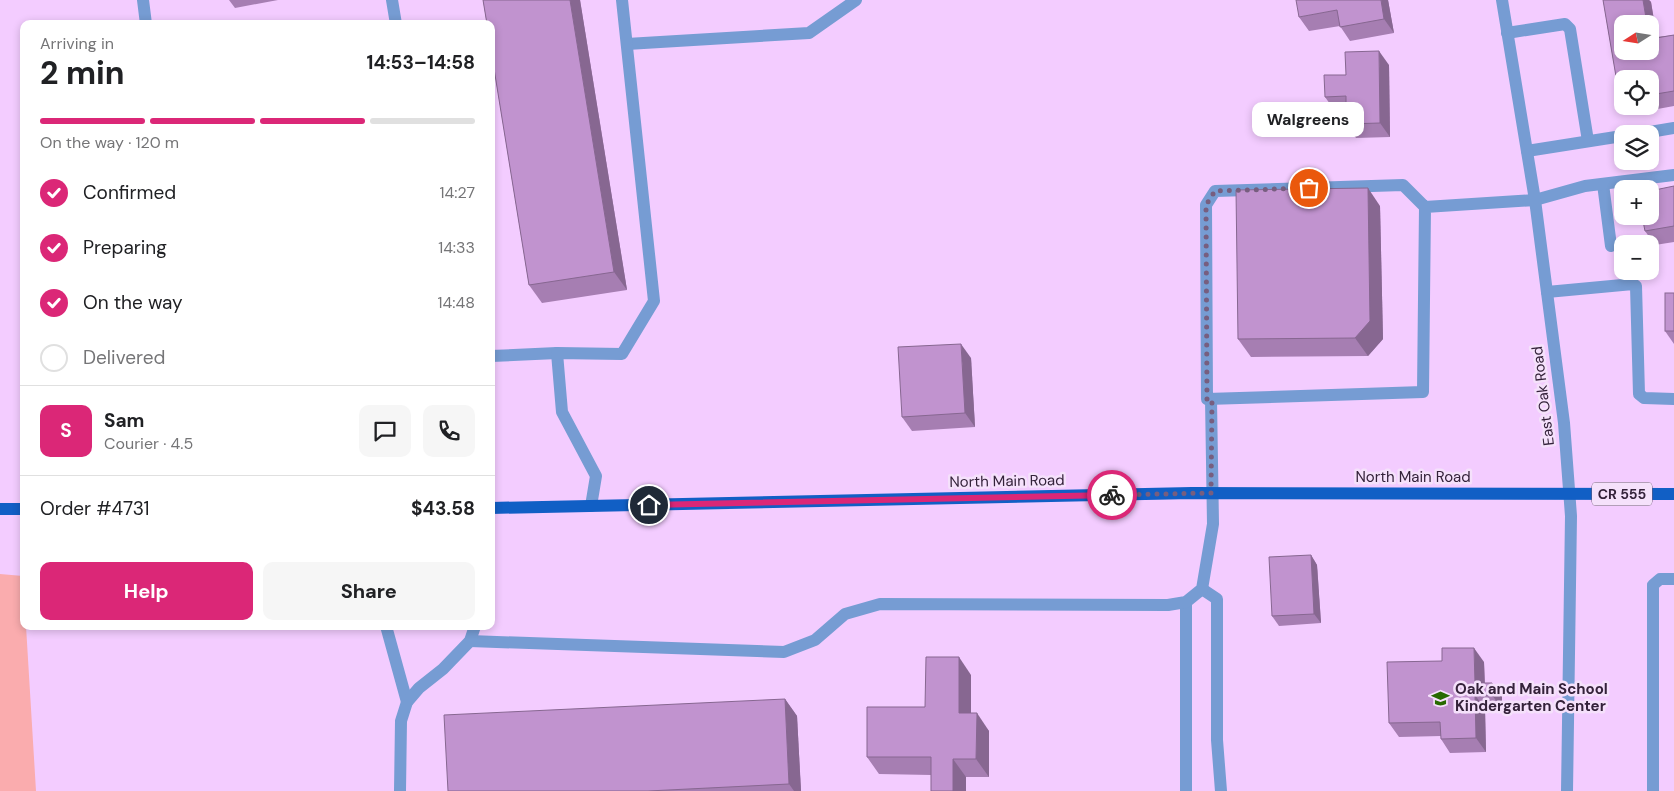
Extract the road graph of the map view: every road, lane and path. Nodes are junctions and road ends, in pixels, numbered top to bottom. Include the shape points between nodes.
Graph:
1 (143, 0) edge
2 (392, 0) edge
3 (622, 0) edge
4 (856, 0) edge
5 (1502, 0) edge
6 (146, 20) edge
7 (395, 20) edge
8 (1507, 33) junction
9 (627, 44) junction
10 (1674, 128) edge
11 (1659, 130) edge
12 (1614, 137) edge
13 (1588, 141) junction
14 (1527, 151) junction
15 (1674, 176) edge
16 (1603, 184) junction
17 (1535, 200) junction
18 (1425, 207) junction
19 (1611, 246) dead end
20 (1547, 292) junction
21 (557, 353) junction
22 (495, 356) edge
23 (1674, 399) edge
24 (1212, 400) junction
25 (1211, 493) junction
26 (1569, 493) junction
27 (1674, 494) edge
28 (591, 506) junction
29 (495, 508) edge
30 (0, 509) edge
31 (20, 509) edge
32 (1674, 579) edge
33 (1202, 589) junction
34 (1186, 602) junction
35 (387, 630) edge
36 (473, 630) edge
37 (470, 642) junction
38 (407, 702) junction
39 (400, 791) edge
40 (1186, 791) edge
41 (1221, 791) edge
42 (1567, 791) edge
43 (1653, 791) edge

1 - 6 street
2 - 7 street
3 - 9 street
4 - 9 street via 809,33
5 - 8 street, East Oak Road
8 - 13 street via 1565,24 1570,28
8 - 14 street, East Oak Road
9 - 21 street via 654,301 622,354
10 - 11 street
12 - 13 street
13 - 14 street
14 - 17 street, East Oak Road
15 - 16 street
16 - 17 street
16 - 19 street
17 - 18 street
17 - 20 street, East Oak Road
18 - 24 street via 1423,392
18 - 24 street via 1403,185 1215,191 1206,205 1207,400
20 - 23 street via 1636,286 1639,394 1644,398
20 - 26 street, East Oak Road via 1564,423
21 - 22 street
21 - 28 street via 562,412 596,476
24 - 25 street
25 - 26 main road, North Main Road / CR 555
25 - 28 main road, North Main Road / CR 555
25 - 33 street via 1213,524
26 - 27 main road, North Main Road / CR 555
26 - 42 street, East Oak Road
28 - 29 main road, North Main Road / CR 555
30 - 31 main road
32 - 43 street via 1660,579 1653,585
33 - 34 street
33 - 41 street via 1217,599 1217,740
34 - 37 street via 1168,605 880,604 845,614 815,640 784,652
34 - 40 street
35 - 38 street
36 - 37 street
37 - 38 street
38 - 39 street via 400,721

